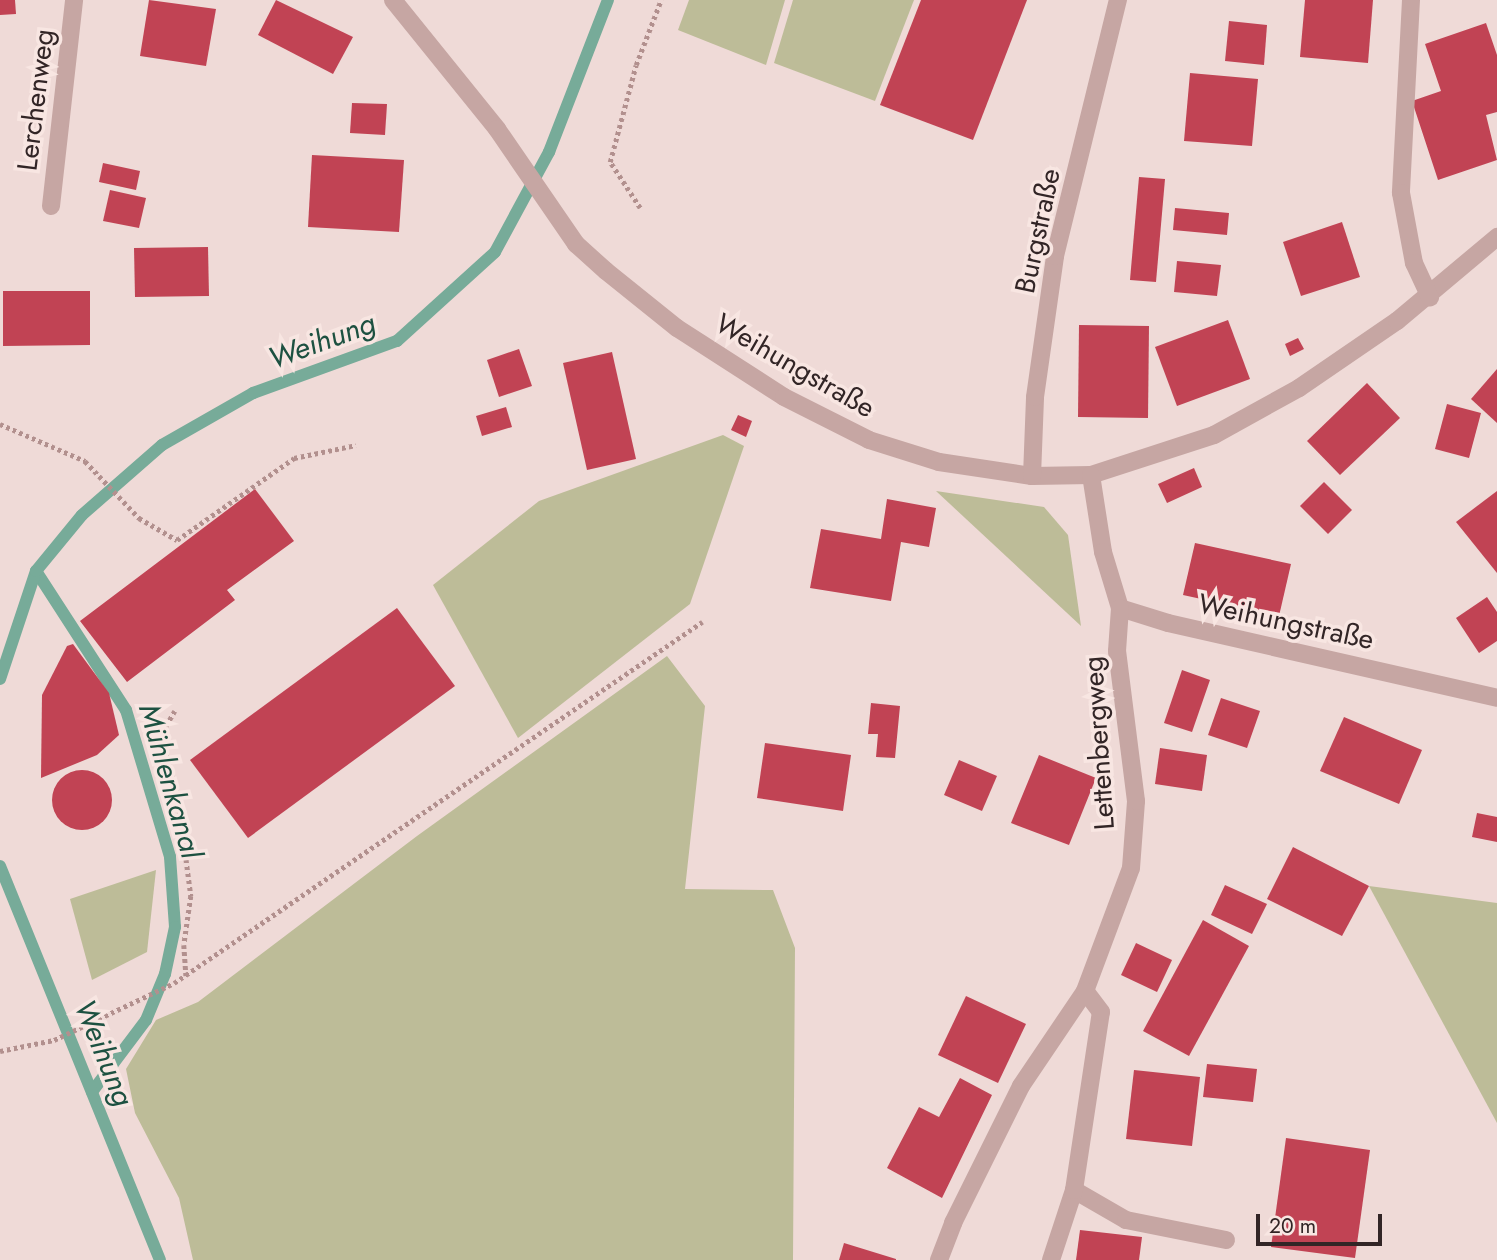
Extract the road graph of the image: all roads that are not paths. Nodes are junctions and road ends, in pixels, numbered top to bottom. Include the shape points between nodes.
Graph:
1 (74, 0) edge
2 (393, 0) edge
3 (1118, 0) edge
4 (1411, 0) edge
5 (51, 206) dead end
6 (1497, 237) edge
7 (1430, 297) junction
8 (1091, 475) junction
9 (1032, 476) junction
10 (1120, 608) junction
11 (1497, 698) edge
12 (1085, 991) junction
13 (1074, 1191) junction
14 (1226, 1240) dead end
15 (939, 1260) edge
16 (1051, 1260) edge

1 - 5 street, Lerchenweg
2 - 9 street, Weihungstraße via 407,11 497,129 576,244 677,328 784,397 869,440 927,458
3 - 9 street, Burgstraße via 1055,256 1035,397
4 - 7 street via 1401,193 1414,263
6 - 7 street
7 - 8 street via 1299,388 1214,435
8 - 9 street, Weihungstraße
8 - 10 street via 1103,552
10 - 11 street, Weihungstraße
10 - 12 street, Lettenbergweg via 1117,652 1136,801 1131,868
12 - 13 street via 1101,1012
12 - 15 street, Lettenbergweg via 1021,1086
13 - 14 street via 1126,1220
13 - 16 street

